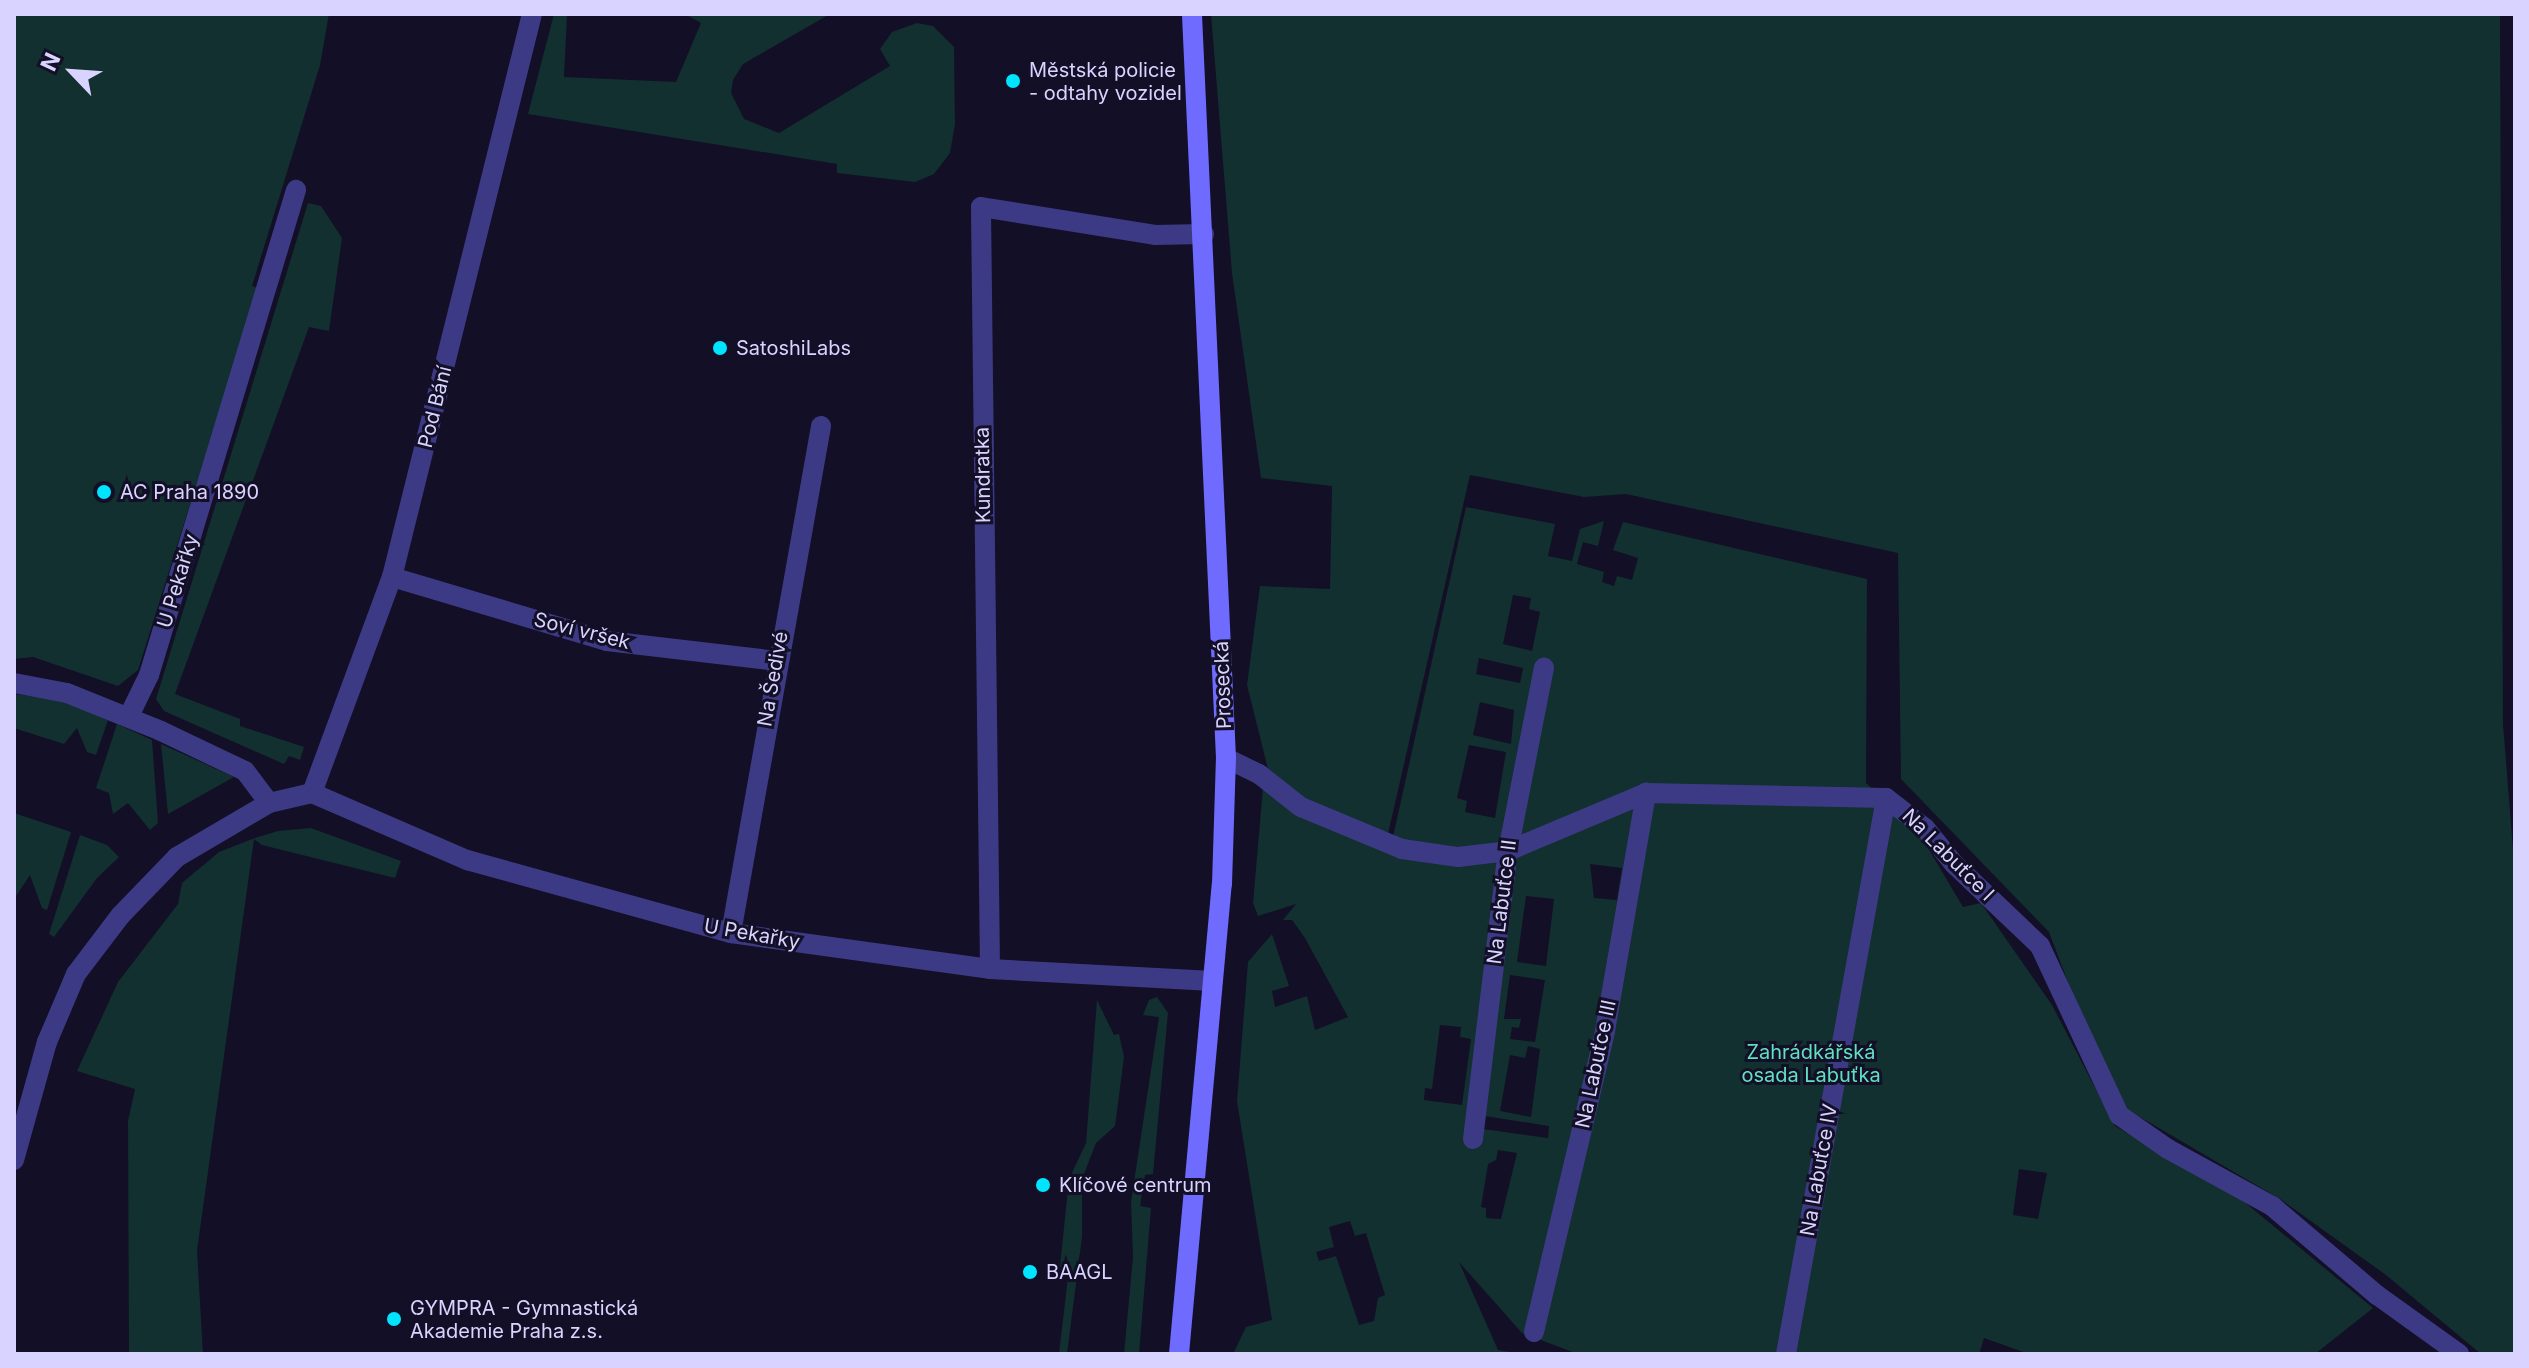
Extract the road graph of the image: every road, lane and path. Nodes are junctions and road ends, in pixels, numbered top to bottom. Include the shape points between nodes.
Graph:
1 (532, 14) edge
2 (1192, 14) edge
3 (296, 190) dead end
4 (1204, 234) junction
5 (821, 426) dead end
6 (392, 577) junction
7 (776, 661) junction
8 (1544, 667) dead end
9 (14, 683) edge
10 (129, 716) junction
11 (1226, 758) junction
12 (312, 793) junction
13 (1646, 793) junction
14 (1886, 798) junction
15 (269, 803) junction
16 (1508, 851) junction
17 (731, 933) junction
18 (990, 969) junction
19 (1213, 981) junction
20 (1473, 1139) dead end
21 (14, 1160) edge
22 (1534, 1332) dead end
23 (1179, 1354) edge
24 (1786, 1354) edge
25 (2459, 1354) edge

1 - 6 street, Pod Bání
2 - 4 main road, Prosecká
3 - 10 street, U Pekařky via 149,675
4 - 11 main road, Prosecká
4 - 18 street, Kundratka via 1155,235 981,207
5 - 7 street, Na Šedivé
6 - 7 street, Soví vršek via 607,641
6 - 12 street, Pod Bání
7 - 17 street, Na Šedivé
8 - 16 street, Na Labuťce Ⅱ
9 - 10 street via 42,685
10 - 15 street via 245,771
11 - 16 street, Na Labuťce Ⅰ via 1259,774 1301,807 1402,849 1458,857
11 - 19 main road, Prosecká
12 - 15 street
12 - 17 street, U Pekařky via 467,860
13 - 14 street, Na Labuťce Ⅰ
13 - 16 street, Na Labuťce Ⅰ
13 - 22 street, Na Labuťce Ⅲ via 1605,1031
14 - 24 street, Na Labuťce Ⅳ
14 - 25 street, Na Labuťce Ⅰ via 1925,828 1954,864 2040,946 2119,1115 2168,1149 2272,1206 2377,1295
15 - 21 street via 177,857 120,916 76,974 47,1042
16 - 20 street, Na Labuťce Ⅱ
17 - 18 street, U Pekařky
18 - 19 street, U Pekařky
19 - 23 main road, Prosecká

